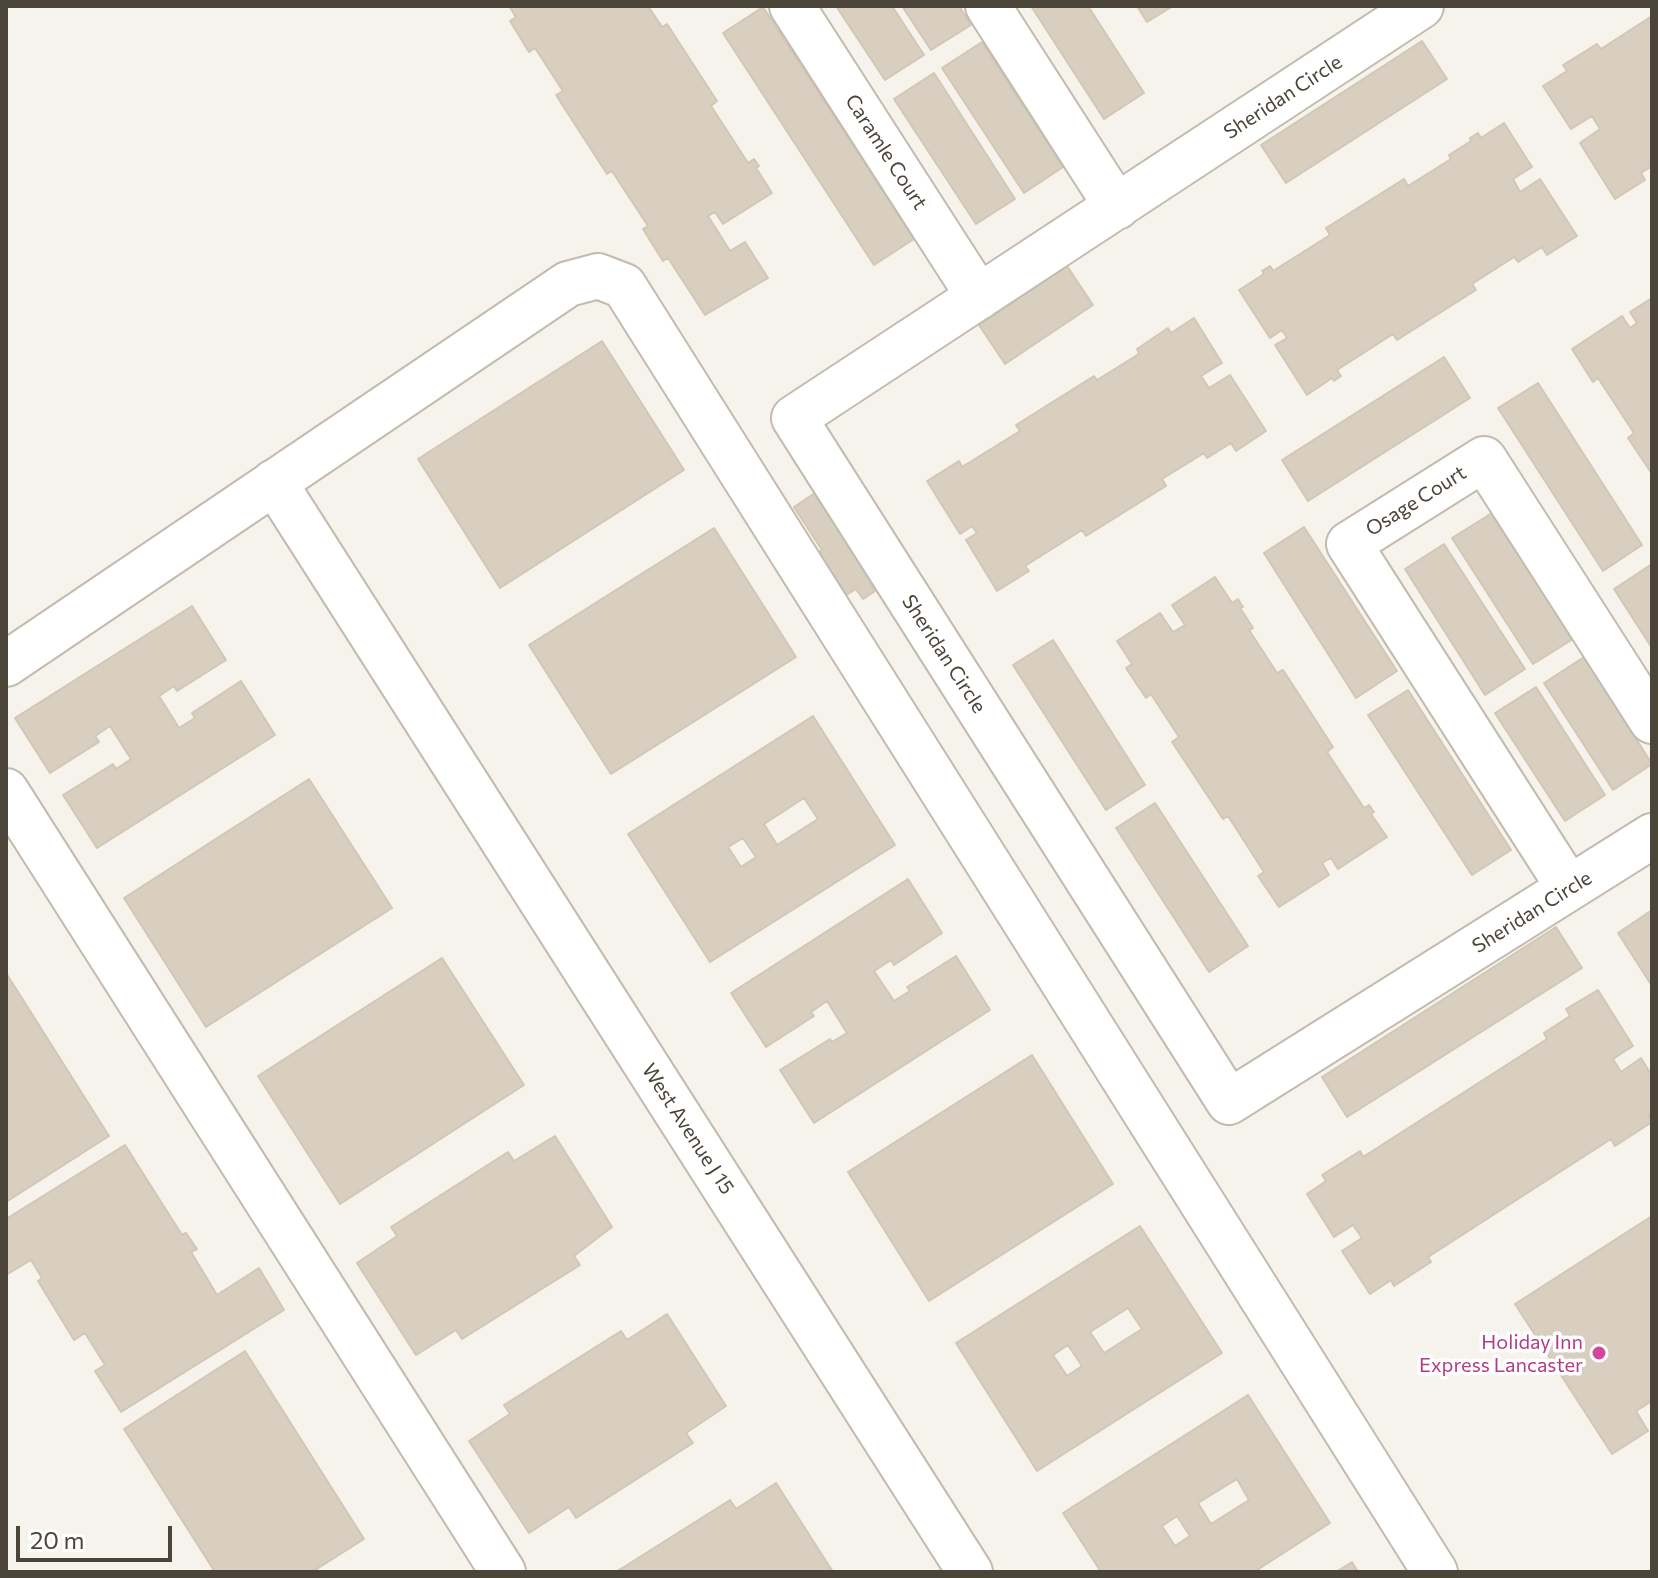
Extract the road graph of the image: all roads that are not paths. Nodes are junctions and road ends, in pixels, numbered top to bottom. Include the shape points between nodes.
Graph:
1 (792, 6) edge
2 (988, 6) edge
3 (1421, 6) edge
4 (1117, 207) junction
5 (979, 297) junction
6 (274, 482) junction
7 (6, 664) edge
8 (1652, 721) edge
9 (6, 791) edge
10 (1652, 836) edge
11 (1569, 888) junction
12 (503, 1572) edge
13 (970, 1572) edge
14 (1435, 1572) edge

1 - 5 street, Caramle Court
2 - 4 street
3 - 4 street, Sheridan Circle
4 - 5 street, Sheridan Circle
5 - 11 street, Sheridan Circle via 794,418 1229,1102
6 - 7 street
6 - 13 street, West Avenue J 15
6 - 14 street via 568,284 598,276 624,286
8 - 11 street, Osage Court via 1484,459 1349,544
9 - 12 street
10 - 11 street, Sheridan Circle

